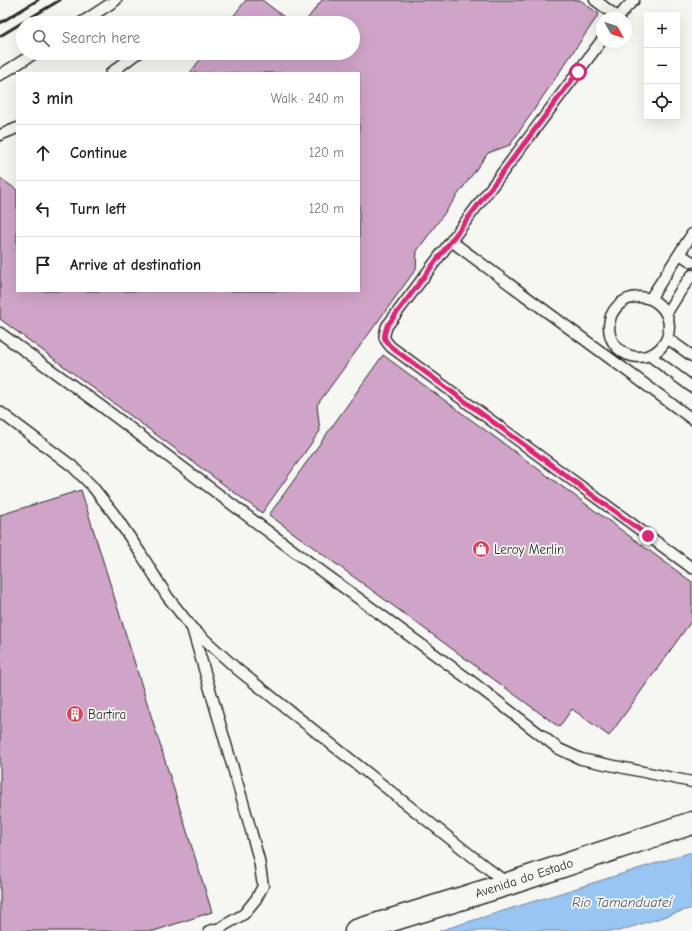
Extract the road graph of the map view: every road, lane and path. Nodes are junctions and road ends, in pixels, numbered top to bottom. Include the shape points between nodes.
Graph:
1 (116, 0) edge
2 (595, 0) edge
3 (634, 0) edge
4 (611, 12) edge
5 (623, 12) edge
6 (92, 16) edge
7 (596, 48) edge
8 (24, 60) edge
9 (128, 60) edge
10 (112, 72) edge
11 (0, 75) edge
12 (16, 128) edge
13 (0, 135) edge
14 (692, 234) edge
15 (450, 241) junction
16 (680, 254) junction
17 (692, 262) edge
18 (692, 274) edge
19 (650, 300) junction
20 (666, 314) junction
21 (0, 333) edge
22 (667, 338) junction
23 (619, 350) junction
24 (649, 355) junction
25 (692, 356) edge
26 (612, 360) junction
27 (692, 387) edge
28 (0, 412) edge
29 (692, 419) edge
30 (692, 568) edge
31 (192, 628) junction
32 (692, 782) edge
33 (692, 823) edge
34 (508, 884) junction
35 (209, 931) edge
36 (356, 931) edge

1 - 6 lane
2 - 4 lane
3 - 5 lane
7 - 15 lane
8 - 11 lane
9 - 10 lane
12 - 13 lane
14 - 16 lane
15 - 26 lane
15 - 30 lane via 387,326 383,335 385,340 391,347
16 - 17 lane
16 - 19 lane
18 - 20 lane
19 - 20 lane via 659,305
19 - 23 lane via 640,297 630,299 620,304 614,312 609,332
20 - 22 lane
21 - 32 lane via 471,681 559,749 582,759
22 - 24 lane via 657,351
22 - 25 lane
23 - 24 lane via 638,357
23 - 26 lane
24 - 27 lane
26 - 29 lane
28 - 31 lane via 72,466 92,486 114,514 167,596
31 - 34 lane via 237,669
31 - 35 lane via 245,809 259,860 263,886 244,914 220,928
33 - 34 highway, Avenida do Estado
34 - 36 highway, Avenida do Estado

